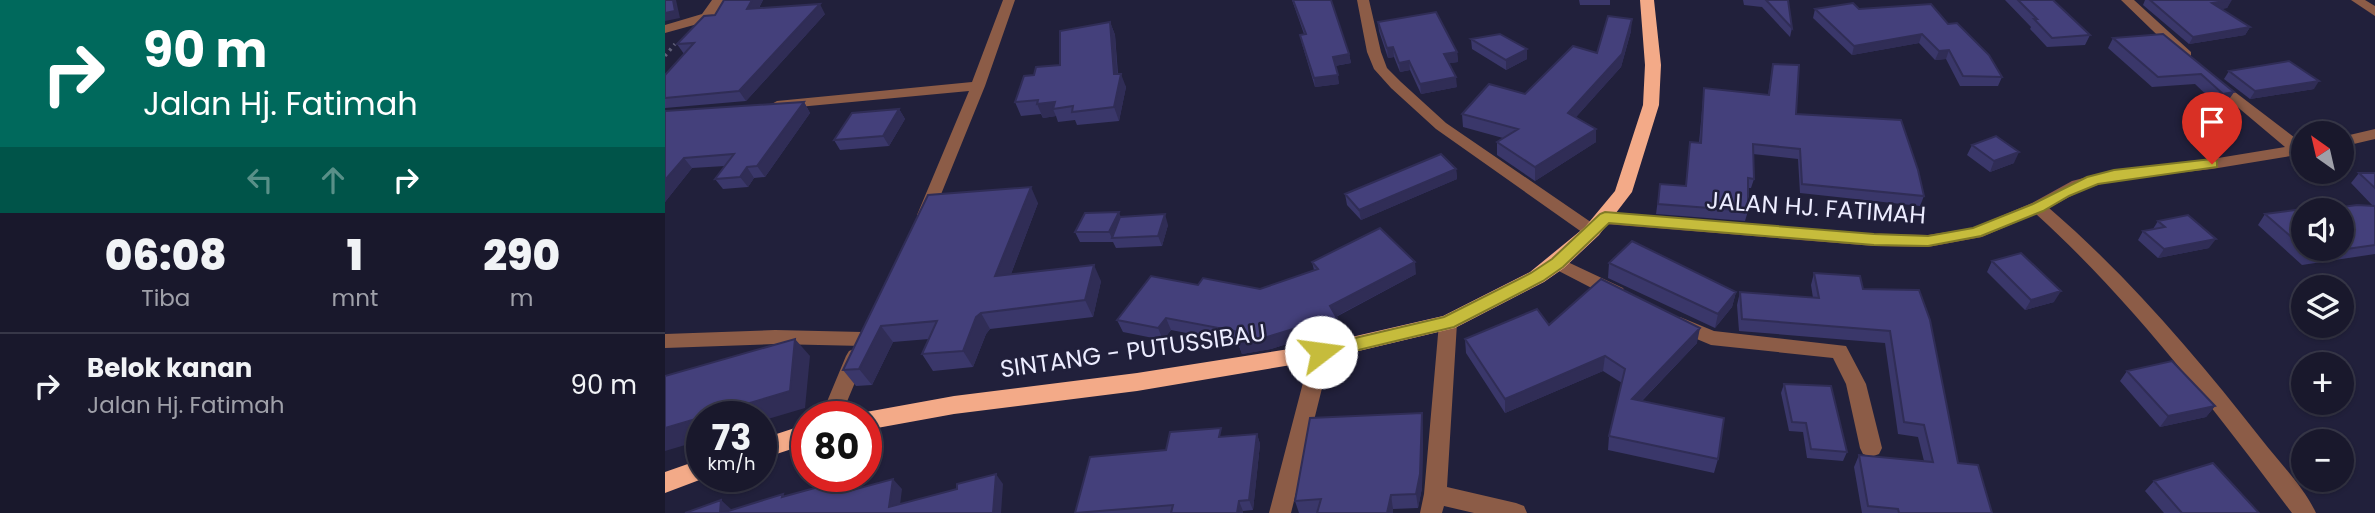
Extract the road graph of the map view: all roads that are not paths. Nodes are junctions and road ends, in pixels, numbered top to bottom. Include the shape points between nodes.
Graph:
1 (718, 0) edge
2 (1009, 0) edge
3 (1363, 0) edge
4 (1647, 0) edge
5 (2127, 0) edge
6 (2357, 0) edge
7 (2375, 12) edge
8 (665, 29) edge
9 (978, 86) junction
10 (760, 106) edge
11 (2375, 134) edge
12 (2354, 139) edge
13 (2291, 142) edge
14 (2291, 151) edge
15 (2038, 207) junction
16 (1599, 224) junction
17 (920, 228) edge
18 (1557, 263) junction
19 (1640, 304) edge
20 (1663, 316) edge
21 (1448, 323) junction
22 (665, 341) edge
23 (1321, 352) junction
24 (837, 401) edge
25 (882, 418) edge
26 (1871, 449) dead end
27 (686, 476) edge
28 (665, 483) edge
29 (1433, 504) edge
30 (1280, 513) edge
31 (1516, 513) edge
32 (2305, 513) edge

1 - 8 street via 707,17
2 - 9 street
3 - 16 street via 1374,52 1381,69 1396,85 1441,126
4 - 16 highway, SINTANG - PUTUSSIBAU via 1653,65 1651,105 1623,192
5 - 13 street
6 - 7 street
9 - 10 street
9 - 17 street
11 - 12 street
14 - 15 street, JALAN HJ. FATIMAH via 2114,175 2078,185
15 - 16 street, JALAN HJ. FATIMAH via 1976,233 1928,241
15 - 32 street via 2080,242 2140,307
16 - 18 highway, SINTANG - PUTUSSIBAU
18 - 19 street
18 - 21 highway, SINTANG - PUTUSSIBAU
20 - 26 street via 1711,338 1839,351 1853,377
21 - 23 highway, SINTANG - PUTUSSIBAU
21 - 29 street
22 - 24 street via 866,332
23 - 25 highway, SINTANG - PUTUSSIBAU
23 - 30 street
27 - 28 highway
29 - 31 street

